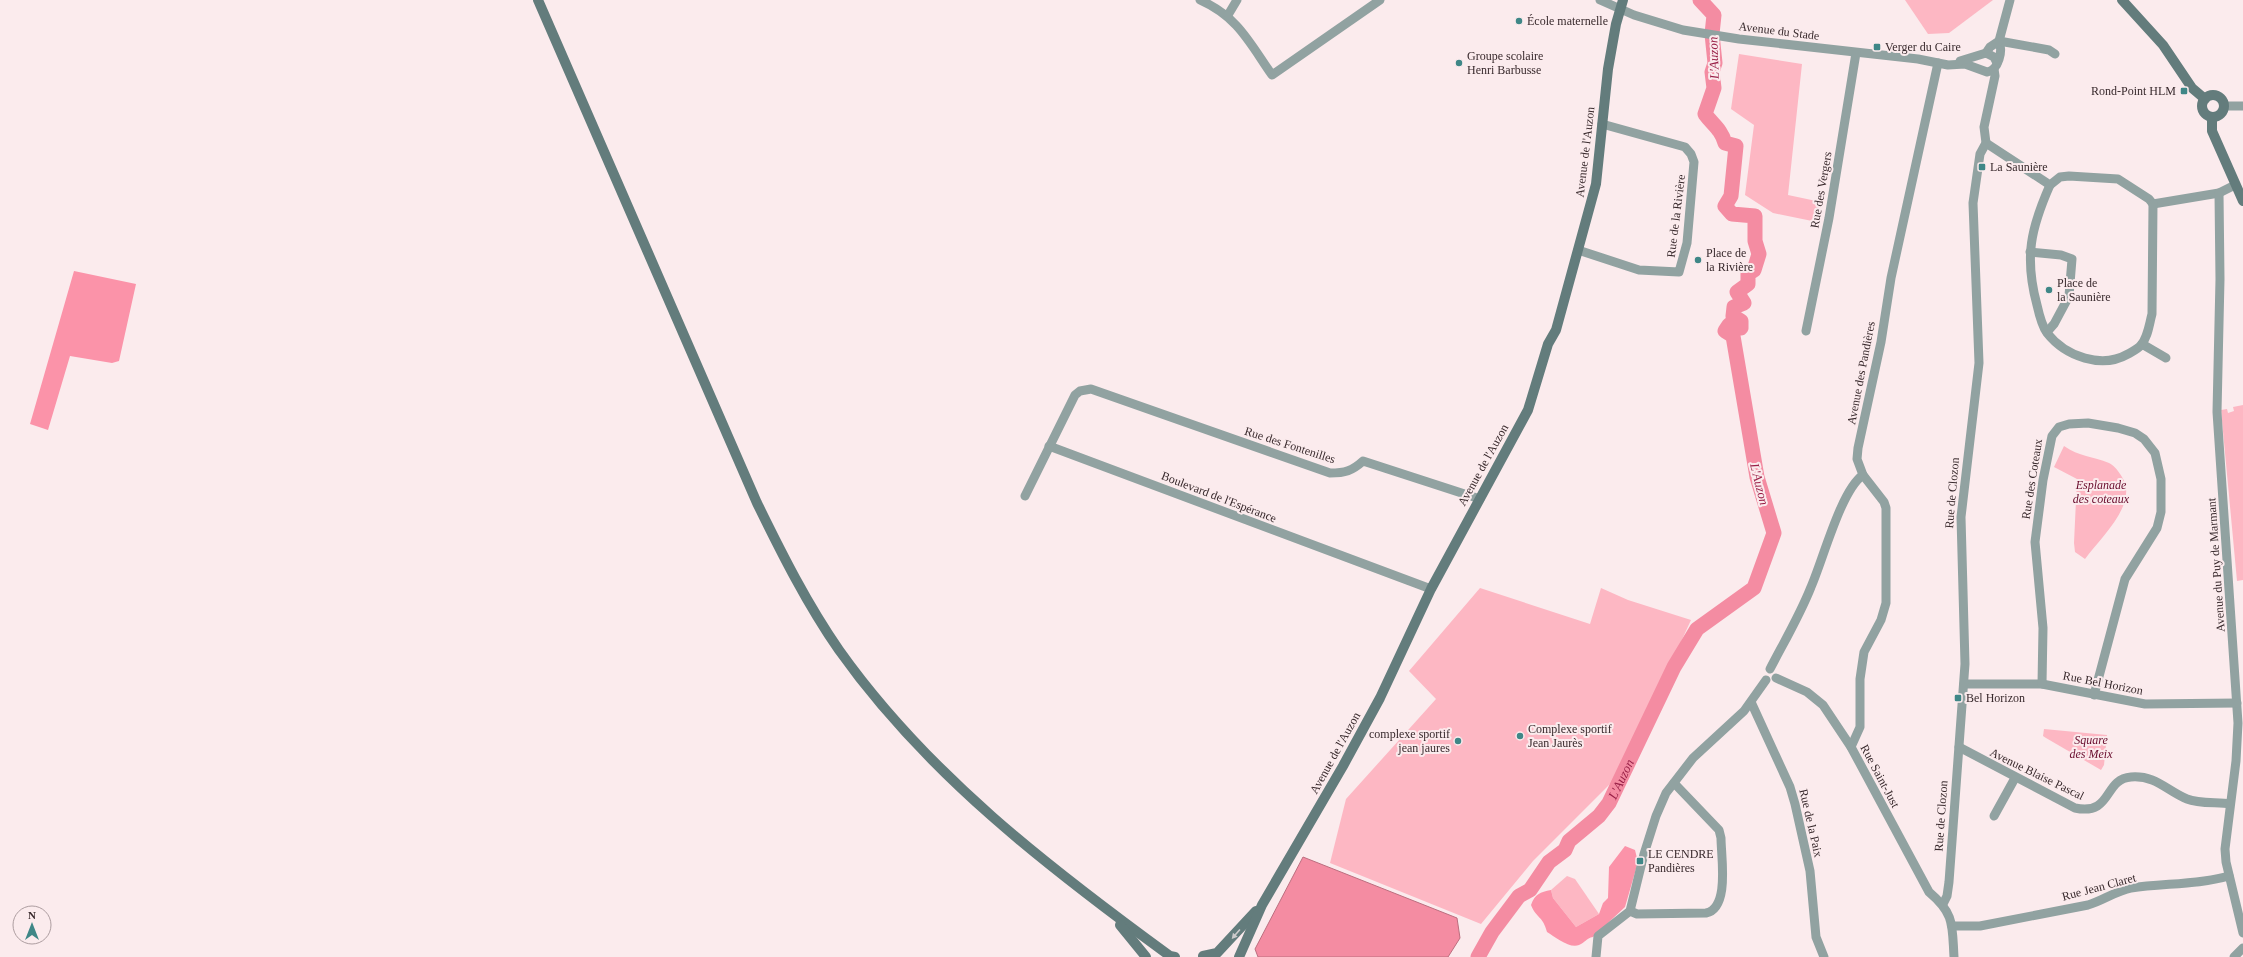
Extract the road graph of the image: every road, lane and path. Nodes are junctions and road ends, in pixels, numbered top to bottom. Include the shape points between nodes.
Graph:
1 (538, 0) edge
2 (1200, 0) edge
3 (1237, 0) edge
4 (1380, 0) edge
5 (1600, 0) edge
6 (2010, 0) edge
7 (2122, 0) edge
8 (1622, 4) edge
9 (1228, 16) junction
10 (1998, 41) junction
11 (1856, 52) junction
12 (1984, 54) junction
13 (2055, 54) dead end
14 (1938, 63) junction
15 (1995, 66) junction
16 (1981, 70) junction
17 (1992, 86) junction
18 (2205, 99) junction
19 (2224, 106) junction
20 (2243, 106) edge
21 (2212, 117) junction
22 (1602, 124) junction
23 (1986, 143) junction
24 (2050, 185) junction
25 (2235, 185) junction
26 (2219, 193) junction
27 (2243, 201) edge
28 (2153, 204) junction
29 (1578, 250) junction
30 (2030, 252) junction
31 (1806, 331) dead end
32 (2047, 332) junction
33 (2142, 344) junction
34 (2166, 358) dead end
35 (1050, 446) junction
36 (1863, 475) junction
37 (1025, 496) dead end
38 (1480, 499) junction
39 (1431, 589) junction
40 (1770, 669) junction
41 (1776, 678) junction
42 (1766, 680) junction
43 (1964, 684) junction
44 (2042, 684) junction
45 (2094, 695) junction
46 (1751, 702) junction
47 (2237, 703) junction
48 (1851, 747) junction
49 (1959, 747) junction
50 (2015, 778) junction
51 (1674, 783) junction
52 (2230, 804) junction
53 (1994, 816) dead end
54 (2229, 876) junction
55 (1943, 904) junction
56 (1262, 905) junction
57 (1104, 908) junction
58 (1630, 911) junction
59 (1952, 926) junction
60 (2243, 932) edge
61 (2243, 948) edge
62 (1146, 957) edge
63 (1175, 957) edge
64 (1203, 957) edge
65 (1239, 957) edge
66 (1596, 957) edge
67 (1824, 957) edge
68 (1954, 957) edge
69 (2234, 957) edge

1 - 57 main road via 757,503 796,581 822,623 872,694 932,762 993,818
2 - 9 street
3 - 9 street
4 - 9 street via 1272,75 1238,26
5 - 8 street, Avenue du Stade
6 - 10 street, Rue de Clozon
7 - 18 main road via 2163,45 2192,88
8 - 11 street, Avenue du Stade via 1656,22 1701,33
8 - 22 main road, Avenue de l'Auzon via 1608,69
10 - 12 street, Rue de Clozon
10 - 13 street via 2048,50
10 - 15 street, Rue de Clozon via 2001,48
11 - 14 street, Avenue du Stade
11 - 31 street, Rue des Vergers via 1829,218
12 - 14 street, Avenue du Stade via 1968,60
12 - 15 street via 1994,57
12 - 16 street via 1978,60
14 - 16 street, Avenue du Stade via 1965,64
14 - 36 street, Avenue des Pandières via 1891,278 1881,342 1858,448 1857,459
15 - 16 street via 1991,72
15 - 17 street, Rue de Clozon
16 - 17 street
17 - 23 street, Rue de Clozon via 1984,127
18 - 19 main road via 2211,95 2218,96 2223,100
18 - 21 main road via 2203,108 2206,114
19 - 20 street
19 - 21 main road via 2222,113
21 - 25 main road via 2212,131
22 - 29 main road, Avenue de l'Auzon via 1596,184
22 - 29 street, Rue de la Rivière via 1685,147 1691,154 1694,162 1687,243 1678,272 1639,270
23 - 24 street
23 - 43 street, Rue de Clozon via 1980,154 1973,203 1979,333 1978,381 1960,517
24 - 28 street via 2060,177 2069,176 2118,180
24 - 30 street via 2035,220
25 - 26 street
25 - 27 main road
26 - 28 street
26 - 47 street, Avenue du Puy de Marmant via 2217,412
28 - 33 street via 2152,314
29 - 38 main road, Avenue de l'Auzon via 1556,330 1548,344 1528,410
30 - 32 street via 2032,284
30 - 32 street via 2061,255 2072,259 2069,296
32 - 33 street via 2059,345 2101,362 2116,360
33 - 34 street
35 - 37 street
35 - 38 street, Rue des Fontenilles via 1075,395 1080,391 1092,389 1330,473 1353,470 1363,461
35 - 39 street, Boulevard de l'Espérance
36 - 40 street via 1854,482 1844,499 1811,589
36 - 48 street via 1886,508 1886,603 1881,620 1864,652 1860,679 1860,727
38 - 39 main road, Avenue de l'Auzon
39 - 56 main road, Avenue de l'Auzon via 1380,698
40 - 41 street via 1776,673
40 - 42 street via 1764,673
41 - 42 street via 1772,682
41 - 48 street, Rue Saint-Just via 1808,692 1823,705
42 - 46 street
43 - 44 street, Rue Bel Horizon
43 - 49 street, Rue de Clozon
44 - 45 street, Rue Bel Horizon
44 - 45 street, Rue des Coteaux via 2043,628 2035,542 2052,436 2059,427 2069,424 2088,423 2118,428 2139,436 2155,453 2161,479 2161,512 2157,528 2125,579
45 - 47 street, Rue Bel Horizon via 2145,704
46 - 51 street via 1693,758
46 - 67 street, Rue de la Paix via 1787,780 1795,804 1810,871 1816,937
47 - 52 street, Avenue du Puy de Marmant via 2236,761
48 - 55 street, Rue Saint-Just via 1929,892
49 - 50 street, Avenue Blaise Pascal
49 - 55 street, Rue de Clozon via 1949,882
50 - 52 street, Avenue Blaise Pascal via 2075,808 2088,811 2101,804 2121,779 2131,777 2152,778 2188,800
50 - 53 street
51 - 58 street via 1656,816
51 - 58 street via 1719,830 1721,899 1711,912 1706,913 1637,914
52 - 54 street, Avenue du Puy de Marmant via 2225,849
54 - 59 street, Rue Jean Claret via 2213,880 2129,888 2103,901 2088,905 1980,926
54 - 60 street, Avenue du Puy de Marmant
55 - 59 street via 1948,910
56 -> 64 main road via 1217,954
56 - 65 main road
57 - 62 main road via 1133,938
57 - 63 main road via 1170,956
58 - 66 street via 1598,936
59 - 68 street
61 - 69 street

